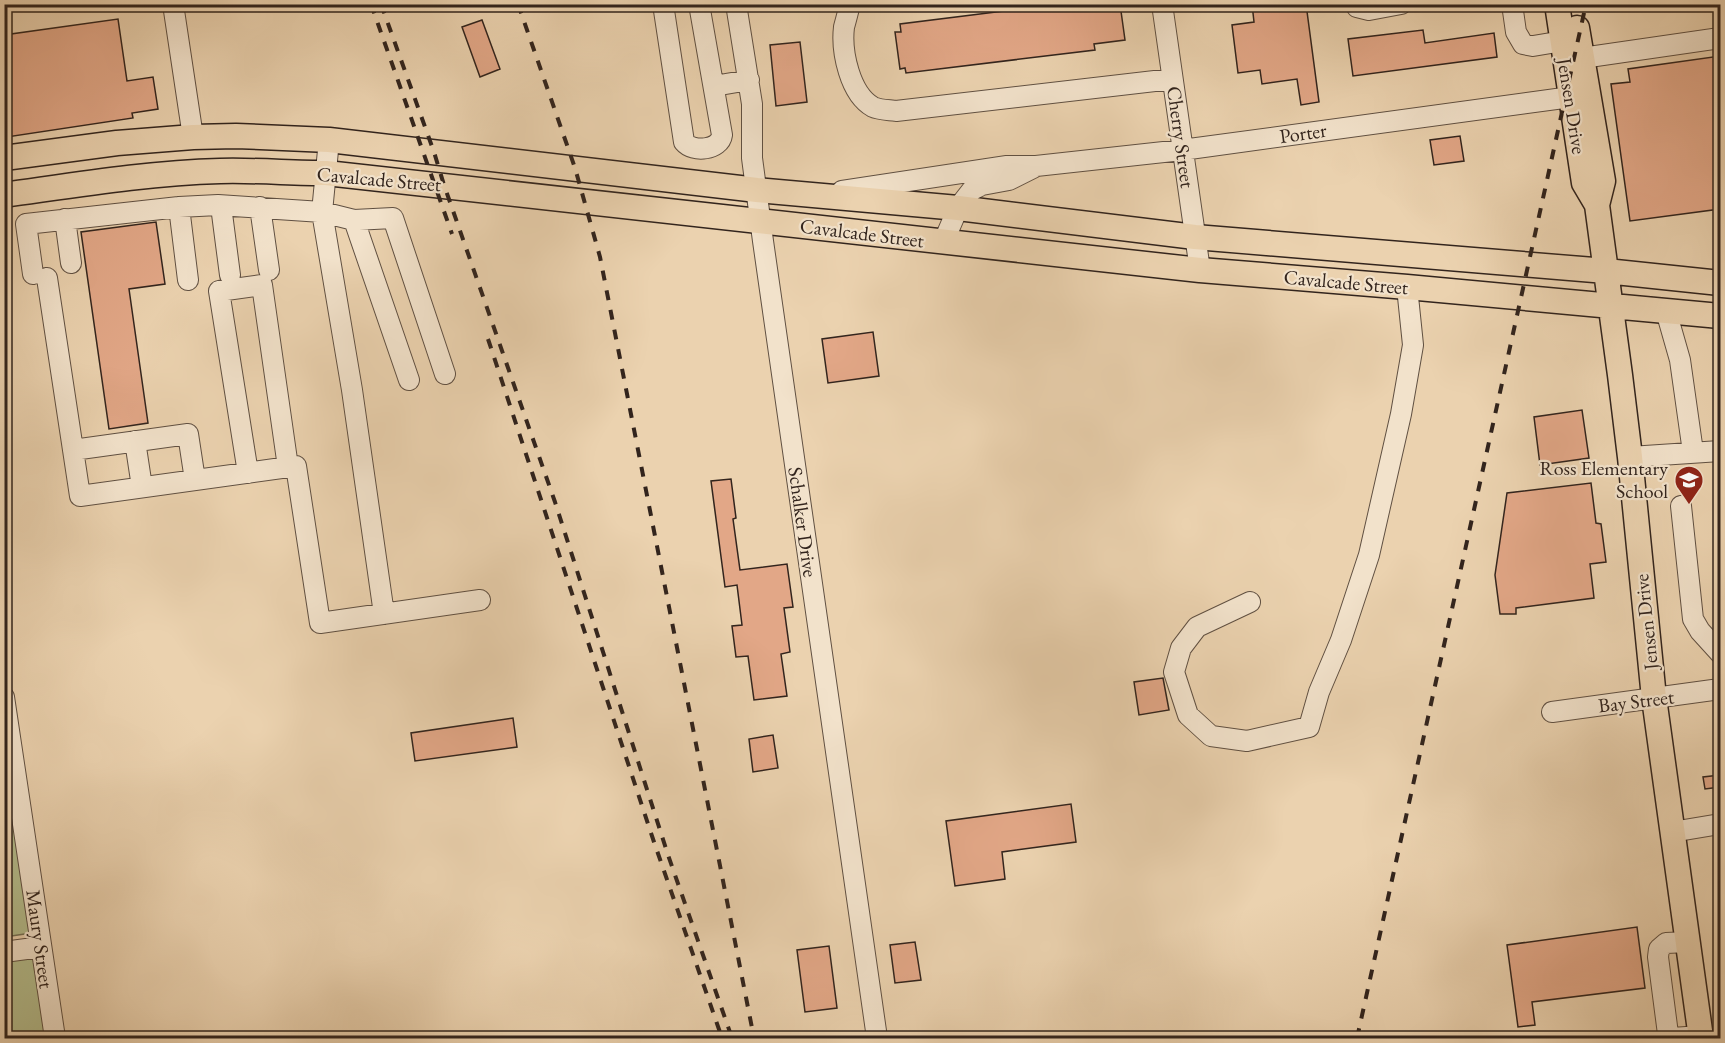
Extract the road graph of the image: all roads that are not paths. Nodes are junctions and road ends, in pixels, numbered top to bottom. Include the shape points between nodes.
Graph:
1 (172, 4) edge
2 (663, 4) edge
3 (699, 4) edge
4 (736, 4) edge
5 (850, 4) edge
6 (1162, 4) edge
7 (1356, 4) edge
8 (1401, 4) edge
9 (1512, 4) edge
10 (1557, 4) edge
11 (1573, 4) edge
12 (1720, 38) edge
13 (1563, 41) junction
14 (1582, 58) junction
15 (1172, 79) junction
16 (749, 80) junction
17 (714, 86) junction
18 (1571, 98) junction
19 (193, 137) junction
20 (329, 140) junction
21 (117, 143) junction
22 (1182, 150) junction
23 (4, 158) edge
24 (525, 162) junction
25 (1035, 166) junction
26 (326, 173) junction
27 (122, 178) junction
28 (757, 190) junction
29 (521, 194) junction
30 (810, 194) junction
31 (4, 195) edge
32 (1596, 205) junction
33 (221, 206) junction
34 (179, 207) junction
35 (260, 207) junction
36 (958, 208) junction
37 (322, 212) junction
38 (65, 219) junction
39 (354, 220) junction
40 (761, 222) junction
41 (1195, 237) junction
42 (943, 243) junction
43 (71, 263) dead end
44 (269, 270) dead end
45 (1200, 270) junction
46 (1606, 271) junction
47 (230, 275) dead end
48 (188, 280) dead end
49 (1720, 283) edge
50 (1407, 287) junction
51 (1611, 306) junction
52 (1666, 311) junction
53 (1720, 316) edge
54 (445, 374) dead end
55 (410, 380) dead end
56 (135, 441) junction
57 (73, 450) junction
58 (1720, 451) edge
59 (1693, 452) junction
60 (1630, 457) junction
61 (288, 467) junction
62 (248, 473) junction
63 (195, 480) junction
64 (142, 487) junction
65 (1681, 506) dead end
66 (480, 600) dead end
67 (1250, 602) dead end
68 (384, 614) junction
69 (1720, 653) edge
70 (1720, 689) edge
71 (4, 697) edge
72 (1654, 698) junction
73 (1552, 712) dead end
74 (8, 752) edge
75 (1720, 824) edge
76 (1672, 832) junction
77 (1688, 942) junction
78 (41, 947) junction
79 (4, 952) edge
80 (1692, 975) junction
81 (1660, 976) junction
82 (1701, 1037) edge
83 (55, 1038) edge
84 (877, 1038) edge

1 - 19 street
2 - 17 street via 684,142 688,147 717,146 721,141
3 - 17 street
4 - 16 street, Schalker Drive
5 - 15 street via 844,28 849,76 860,95 874,108 896,111
6 - 15 street, Cherry Street
7 - 8 street via 1369,10
9 - 13 street via 1516,32 1523,44
10 - 13 main road, Jensen Drive
11 - 14 main road, Jensen Drive
12 - 14 street
13 - 18 main road, Jensen Drive
14 - 32 main road, Jensen Drive via 1603,181
15 - 22 street, Cherry Street
16 - 17 street
16 - 28 street, Schalker Drive
18 - 22 street, Porter
18 - 32 main road, Jensen Drive via 1584,183
19 - 20 main road, Cavalcade Street
19 - 21 main road, Cavalcade Street
20 - 24 main road, Cavalcade Street
20 - 26 street
21 - 23 main road, Cavalcade Street
21 - 27 main road
22 - 25 street, Porter
22 - 41 street, Cherry Street
24 - 28 main road, Cavalcade Street
24 - 29 main road
25 - 30 street, Porter via 1006,166
25 - 36 street, Porter via 1009,180 982,184
26 - 27 main road, Cavalcade Street via 221,171
26 - 29 main road, Cavalcade Street
26 - 37 street
27 - 31 main road, Cavalcade Street
28 - 30 main road, Cavalcade Street
28 - 40 street, Schalker Drive
29 - 40 main road, Cavalcade Street
30 - 36 main road, Cavalcade Street
32 - 46 main road, Jensen Drive
33 - 34 street
33 - 35 street
33 - 47 street
34 - 38 street
34 - 48 street
35 - 37 street
35 - 44 street
36 - 41 main road, Cavalcade Street
36 - 42 street, Porter
37 - 39 street
37 - 68 street
38 - 43 street
38 - 57 street via 26,224 40,276
39 - 54 street via 393,218
39 - 55 street
40 - 42 main road, Cavalcade Street
40 - 84 street, Schalker Drive
41 - 45 street, Cherry Street
41 - 46 main road, Cavalcade Street
42 - 45 main road, Cavalcade Street
45 - 50 main road, Cavalcade Street
46 - 49 main road, Cavalcade Street
46 - 51 main road, Jensen Drive
50 - 51 main road, Cavalcade Street
50 - 67 street via 1413,345 1401,414 1369,555 1309,727 1246,741 1211,736 1188,715 1174,672 1181,648 1197,627
51 - 52 main road, Cavalcade Street
51 - 60 main road, Jensen Drive
52 - 53 main road, Cavalcade Street
52 - 59 street via 1680,360
56 - 57 street
56 - 63 street via 188,434
56 - 64 street
57 - 64 street via 80,496
58 - 59 street
59 - 60 street
60 - 72 main road, Jensen Drive
61 - 62 street
61 - 62 street via 262,285 219,291
61 - 68 street via 296,466 320,623
62 - 63 street
63 - 64 street
65 - 69 street via 1694,619
66 - 68 street
70 - 72 street, Bay Street
71 - 74 street, Maury Street
72 - 73 street, Bay Street
72 - 76 main road, Jensen Drive
74 - 78 street, Maury Street
75 - 76 street
76 - 77 main road, Jensen Drive
77 - 80 main road, Jensen Drive
77 - 81 street via 1661,945
78 - 79 street
78 - 83 street, Maury Street
80 - 81 street
80 - 82 main road, Jensen Drive
81 - 82 street via 1668,1034 1672,1038

